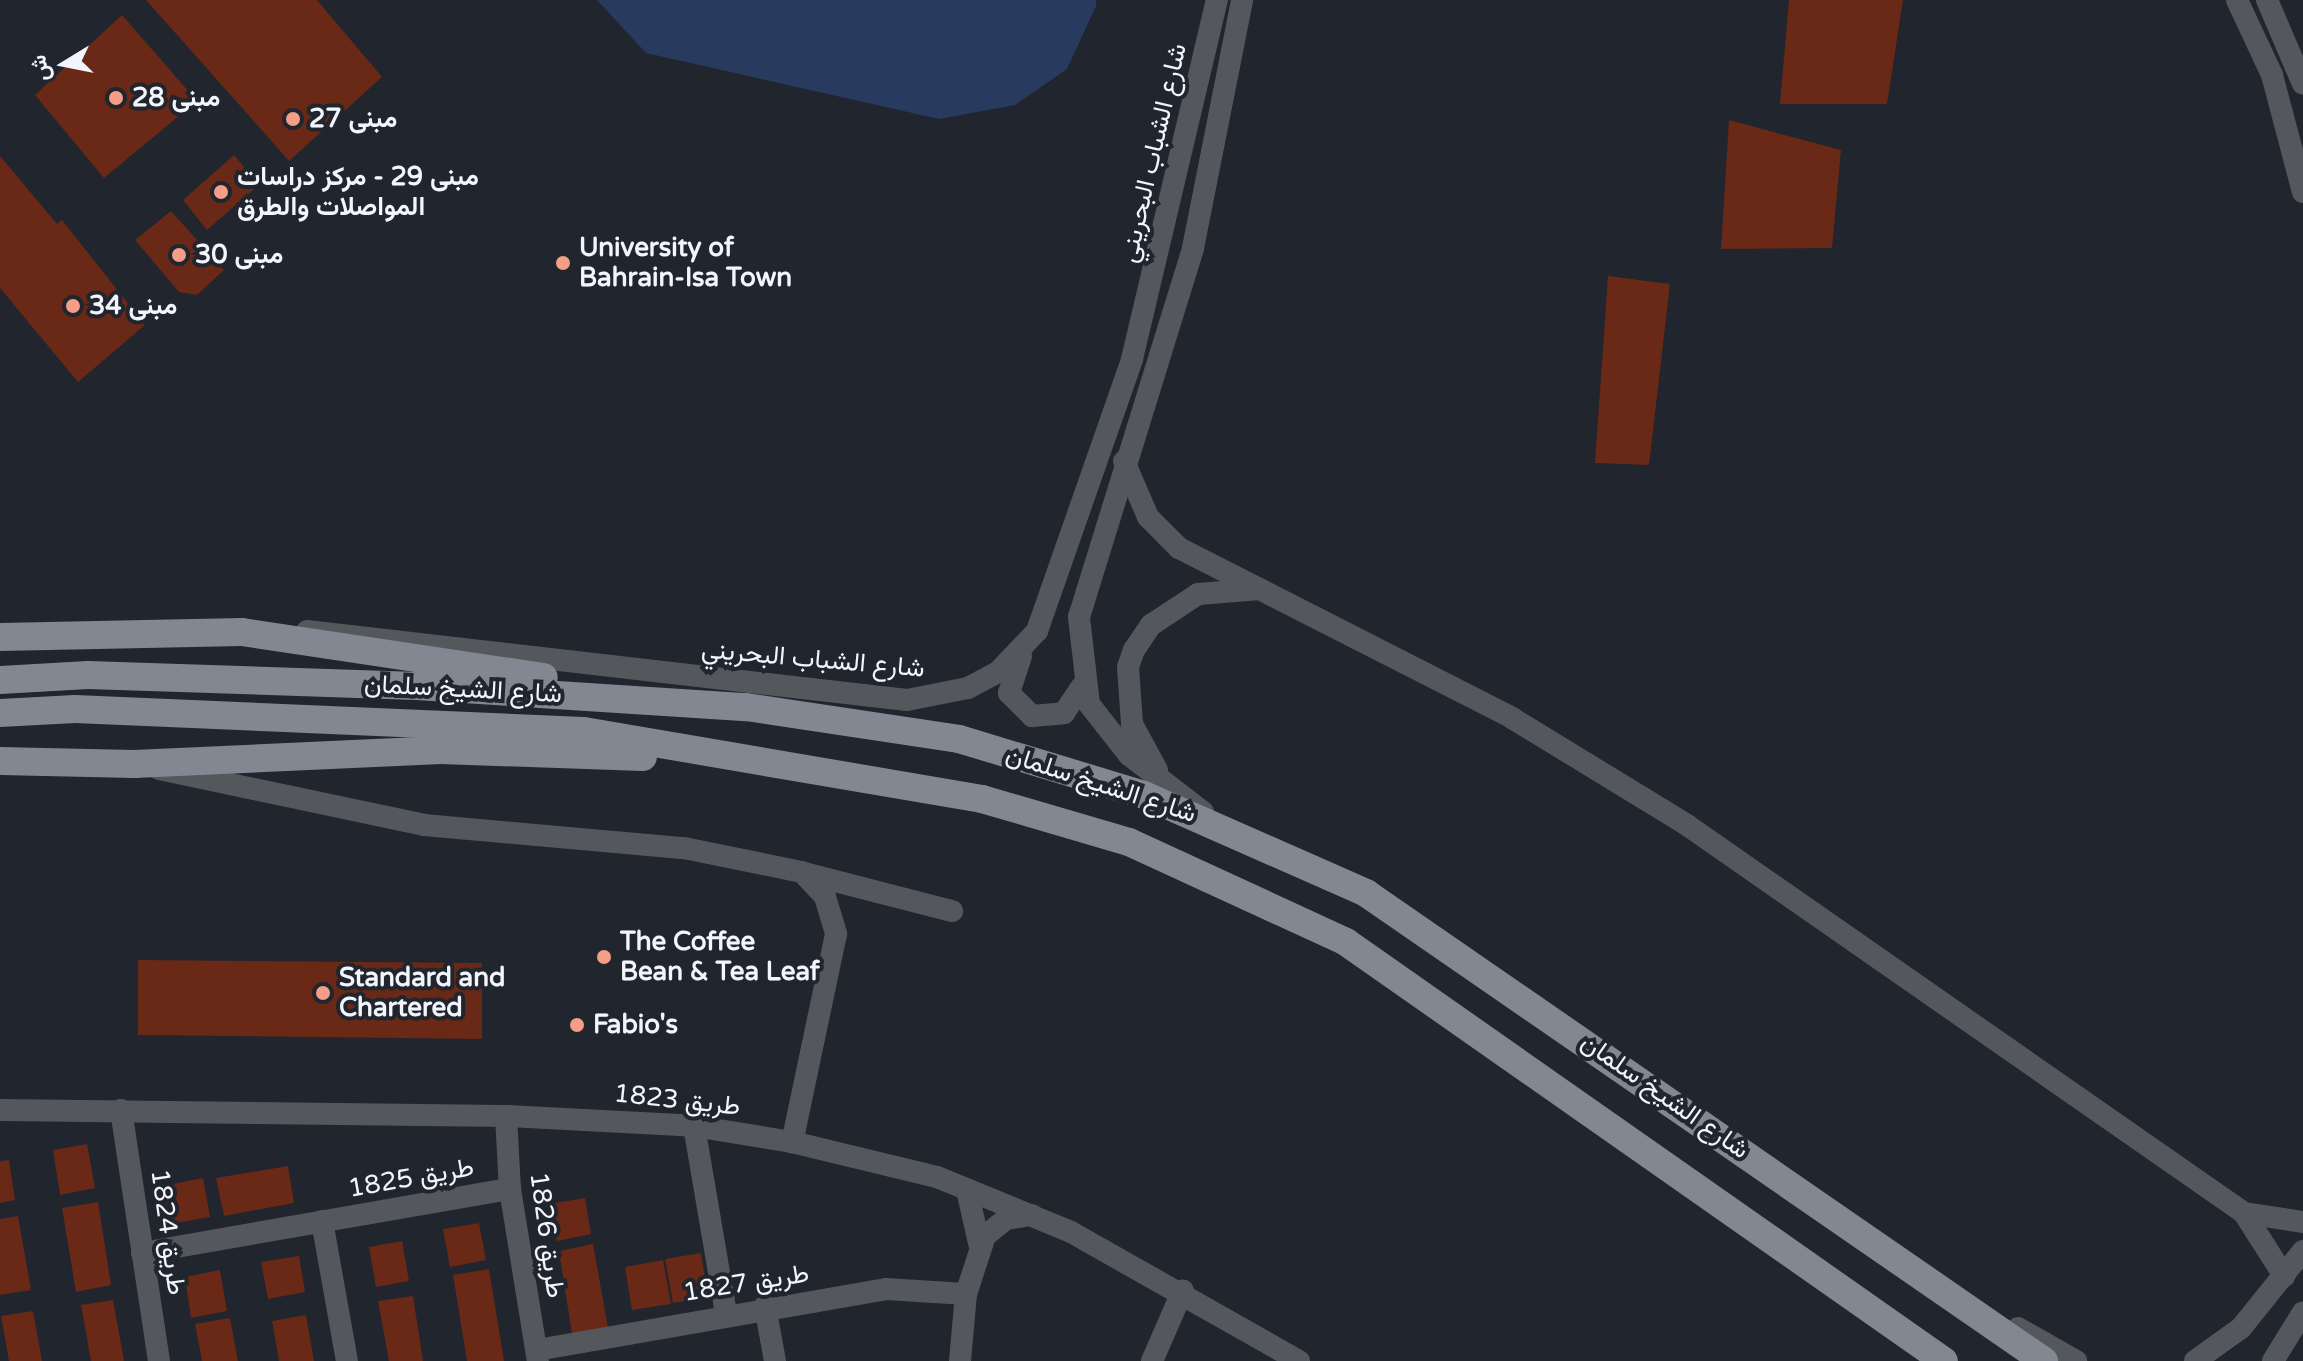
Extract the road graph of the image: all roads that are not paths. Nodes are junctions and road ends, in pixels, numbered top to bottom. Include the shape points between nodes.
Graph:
1 (1217, 0) edge
2 (1242, 0) edge
3 (2237, 0) edge
4 (2267, 0) edge
5 (2303, 84) edge
6 (2303, 192) edge
7 (1124, 461) junction
8 (1265, 589) junction
9 (242, 632) junction
10 (0, 637) edge
11 (1025, 650) junction
12 (0, 680) edge
13 (1082, 686) junction
14 (659, 700) junction
15 (0, 713) edge
16 (0, 761) edge
17 (134, 764) junction
18 (771, 764) junction
19 (1166, 784) junction
20 (1217, 823) junction
21 (802, 872) junction
22 (952, 911) dead end
23 (0, 1110) edge
24 (121, 1110) junction
25 (506, 1116) junction
26 (694, 1126) junction
27 (1622, 1130) junction
28 (792, 1142) junction
29 (510, 1189) junction
30 (967, 1190) junction
31 (2244, 1213) junction
32 (1032, 1215) junction
33 (322, 1221) junction
34 (2303, 1222) edge
35 (980, 1247) junction
36 (2303, 1251) edge
37 (142, 1253) junction
38 (2284, 1276) junction
39 (1183, 1290) junction
40 (966, 1294) junction
41 (1964, 1304) junction
42 (765, 1306) junction
43 (2303, 1312) edge
44 (726, 1313) junction
45 (538, 1355) edge
46 (159, 1361) edge
47 (347, 1361) edge
48 (775, 1361) edge
49 (960, 1361) edge
50 (1152, 1361) edge
51 (1299, 1361) edge
52 (1919, 1361) edge
53 (1944, 1361) edge
54 (2044, 1361) edge
55 (2076, 1361) edge
56 (2195, 1361) edge
57 (2273, 1361) edge

1 - 11 street, شارع الشباب البحريني via 1132,359
2 - 7 street via 1193,248
3 - 6 street via 2272,75
4 - 5 street
7 - 8 street via 1161,535
7 - 13 street via 1084,590
8 - 19 street via 1198,594 1151,625 1134,650 1128,667 1132,724
8 - 31 street via 1512,718 1687,825
9 - 10 main road
9 - 11 street, شارع الشباب البحريني via 338,632 907,700 968,688
9 - 14 main road
11 - 13 street via 1009,679 1018,707 1048,718 1064,713
12 - 14 main road, شارع الشيخ سلمان via 104,676
13 - 19 street via 1108,733
14 - 20 main road, شارع الشيخ سلمان via 959,739
15 - 18 main road, شارع الشيخ سلمان via 75,709 584,731
16 - 17 main road
17 - 18 main road via 441,750
17 - 21 street via 424,825 684,848
18 - 27 main road, شارع الشيخ سلمان via 982,799 1129,842 1346,942
19 - 20 street
20 - 41 main road, شارع الشيخ سلمان via 1366,893
21 - 22 street
21 - 28 street via 825,897 836,934
23 - 24 street, طريق 1823
24 - 25 street, طريق 1823
24 - 37 street, طريق 1824
25 - 26 street, طريق 1823
25 - 29 street, طريق 1826
26 - 28 street, طريق 1823
26 - 44 street
27 - 52 main road via 1644,1159
27 - 53 main road, شارع الشيخ سلمان
28 - 30 street, طريق 1823
29 - 33 street, طريق 1825
29 - 45 street, طريق 1826
30 - 32 street, طريق 1823
30 - 35 street
31 - 34 street
31 - 38 street
32 - 35 street via 998,1223
32 - 39 street, طريق 1823
33 - 37 street, طريق 1825
33 - 47 street, طريق 1825
35 - 40 street
36 - 38 street
37 - 46 street, طريق 1824
38 - 56 street via 2241,1328
39 - 50 street
39 - 51 street, طريق 1823
40 - 42 street, طريق 1827 via 931,1286
40 - 49 street
41 - 54 main road, شارع الشيخ سلمان
41 - 55 street via 1994,1313
42 - 44 street, طريق 1827
42 - 48 street
43 - 57 street
44 - 45 street, طريق 1827

